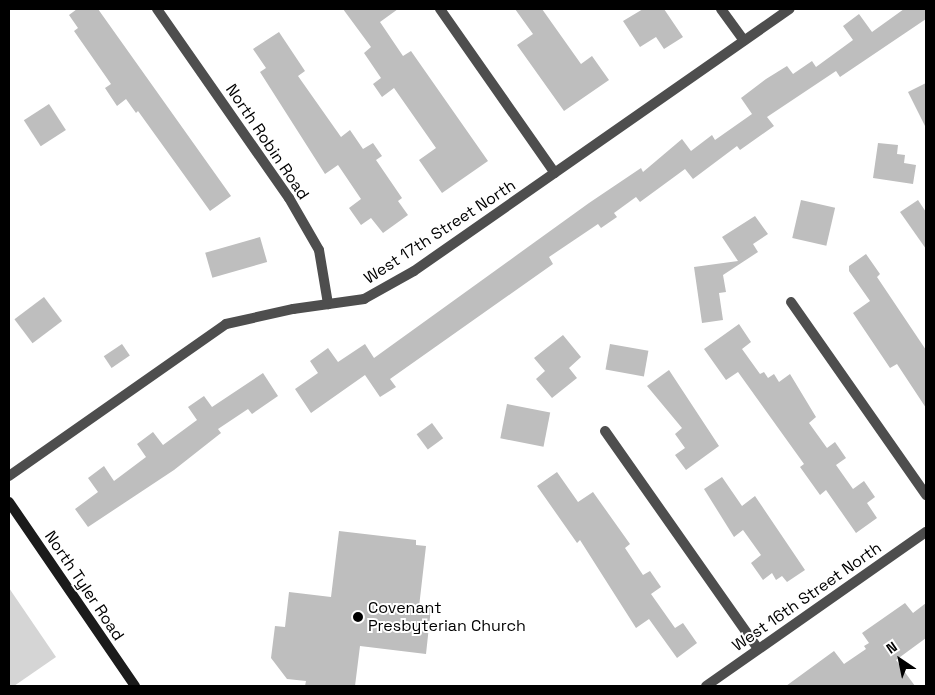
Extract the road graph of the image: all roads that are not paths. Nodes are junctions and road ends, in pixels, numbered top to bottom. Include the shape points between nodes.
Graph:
1 (156, 9) edge
2 (440, 9) edge
3 (721, 9) edge
4 (790, 9) edge
5 (744, 41) junction
6 (555, 174) junction
7 (791, 302) dead end
8 (328, 304) junction
9 (604, 431) dead end
10 (9, 476) edge
11 (926, 495) edge
12 (9, 502) edge
13 (926, 532) edge
14 (758, 650) junction
15 (135, 686) edge
16 (706, 686) edge

1 - 8 street, North Robin Road via 289,198 311,235 319,250
2 - 6 street
3 - 5 street
4 - 5 street, West 17th Street North
5 - 6 street, West 17th Street North
6 - 8 street, West 17th Street North via 414,271 364,299
7 - 11 street
8 - 10 street, West 17th Street North via 226,324
9 - 14 street
12 - 15 main road, North Tyler Road
13 - 14 street, West 16th Street North
14 - 16 street, West 16th Street North

